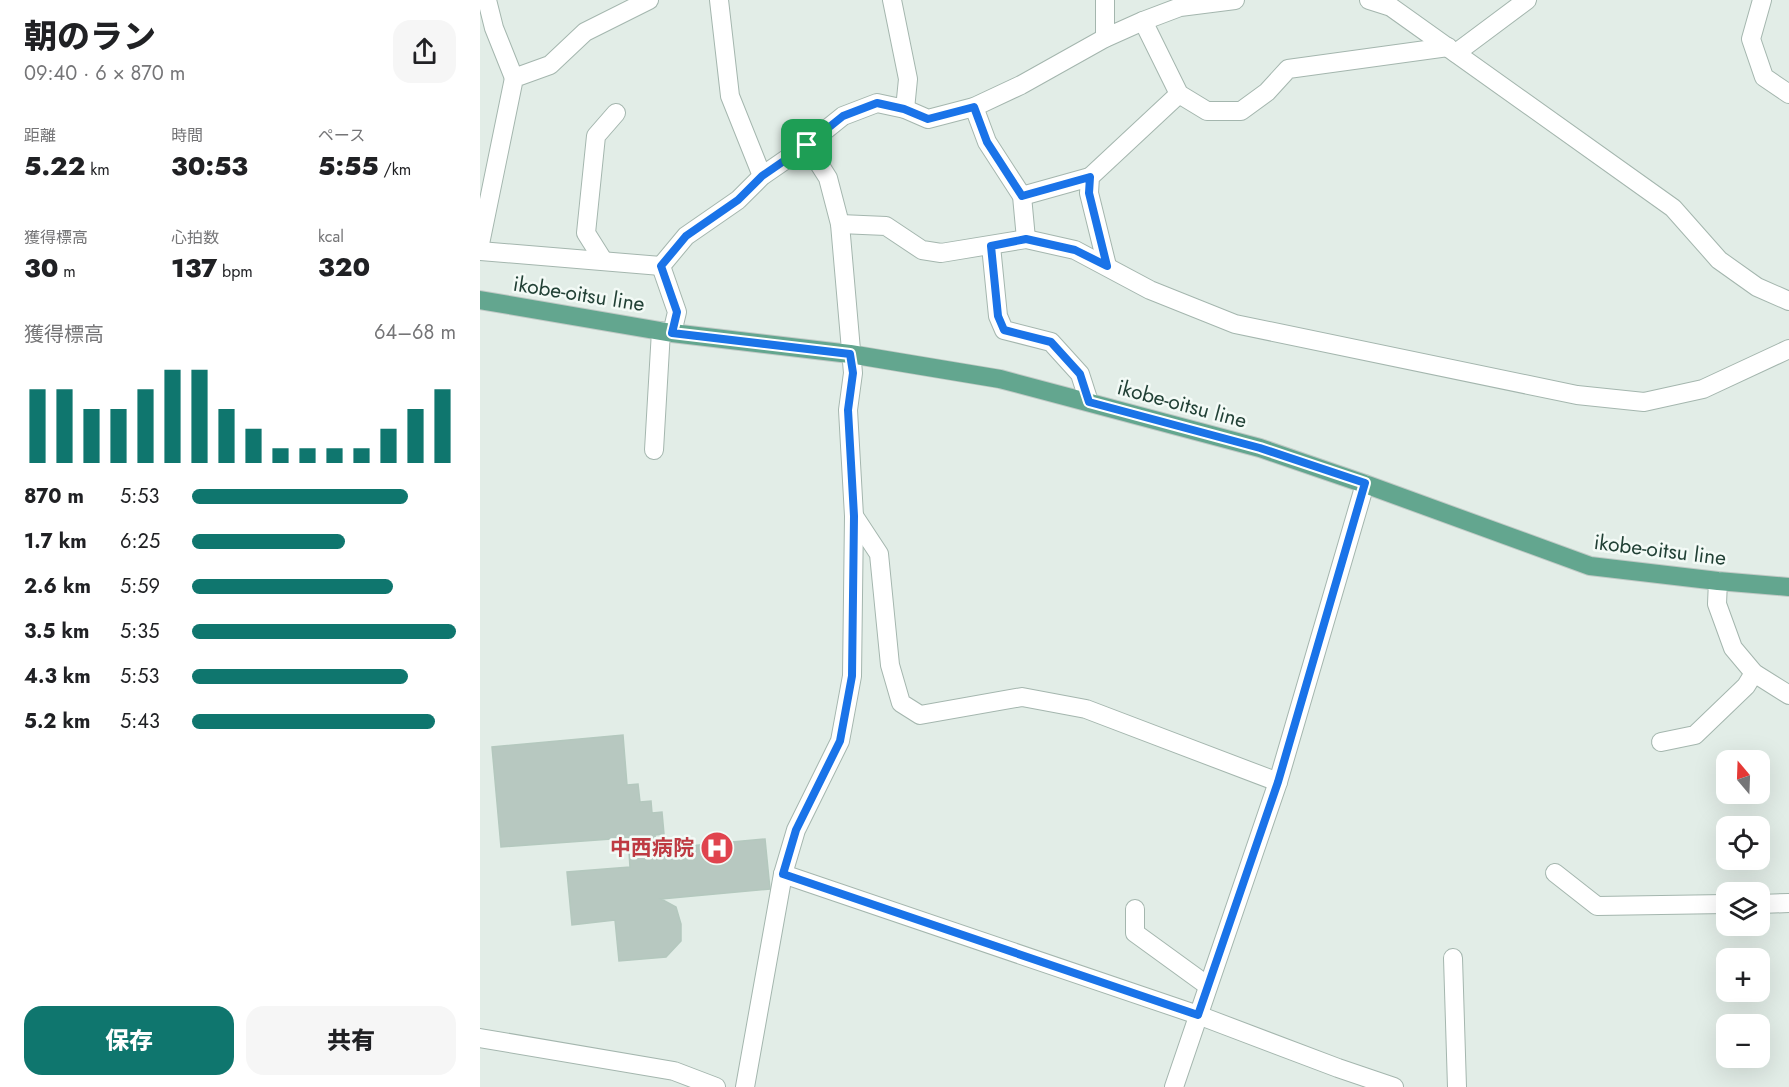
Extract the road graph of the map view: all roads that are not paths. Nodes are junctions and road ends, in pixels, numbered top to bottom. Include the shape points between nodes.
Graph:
1 (487, 0) edge
2 (649, 0) edge
3 (719, 0) edge
4 (892, 0) edge
5 (1105, 0) edge
6 (1235, 0) edge
7 (1369, 0) edge
8 (1527, 0) edge
9 (1762, 0) edge
10 (1143, 21) junction
11 (1105, 39) junction
12 (1452, 50) junction
13 (514, 78) junction
14 (1179, 94) junction
15 (1789, 94) edge
16 (974, 107) junction
17 (904, 109) junction
18 (616, 113) dead end
19 (807, 145) junction
20 (762, 176) junction
21 (1090, 177) junction
22 (1022, 196) junction
23 (840, 224) junction
24 (1026, 239) junction
25 (480, 244) edge
26 (991, 246) junction
27 (480, 251) edge
28 (603, 260) junction
29 (661, 266) junction
30 (1107, 266) junction
31 (480, 300) edge
32 (1789, 301) edge
33 (667, 332) junction
34 (1789, 349) edge
35 (850, 354) junction
36 (1089, 402) junction
37 (654, 450) dead end
38 (1365, 483) junction
39 (854, 516) junction
40 (1718, 581) junction
41 (1789, 587) edge
42 (1754, 674) junction
43 (1789, 695) edge
44 (1661, 742) dead end
45 (1278, 782) junction
46 (1555, 873) dead end
47 (783, 874) junction
48 (1789, 903) edge
49 (1716, 904) edge
50 (1770, 904) edge
51 (1135, 909) dead end
52 (1453, 958) dead end
53 (1208, 986) junction
54 (1198, 1015) junction
55 (480, 1038) edge
56 (716, 1087) edge
57 (745, 1087) edge
58 (1174, 1087) edge
59 (1394, 1087) edge
60 (1457, 1087) edge

1 - 13 street
2 - 13 street via 585,32 550,65
3 - 20 street via 730,96
4 - 17 street via 908,79
5 - 11 street
6 - 10 street via 1180,7
7 - 12 street via 1391,7
8 - 12 street
9 - 15 street via 1751,39 1764,77
10 - 11 street
10 - 14 street
11 - 16 street
12 - 14 street via 1288,69 1267,92 1241,111 1207,111
12 - 32 street via 1673,208 1719,260 1757,287
13 - 25 street
14 - 21 street
16 - 17 street via 928,119
16 - 22 street via 987,142
17 - 19 street via 877,103 843,116
18 - 28 street via 596,136 586,232
19 - 20 street
19 - 23 street via 828,178
20 - 29 street via 738,200 686,236
21 - 22 street
21 - 30 street via 1089,193
22 - 24 street
23 - 26 street via 886,226 922,250 941,253
23 - 35 street
24 - 26 street
24 - 30 street via 1075,250
26 - 36 street via 998,316 1004,330 1051,342 1080,374
27 - 28 street
28 - 29 street
29 - 33 street via 677,312
30 - 34 street via 1150,290 1235,324 1577,395 1644,402 1664,398 1703,389
31 - 33 main road, ikobe-oitsu line
33 - 35 main road, ikobe-oitsu line
33 - 37 street
35 - 36 main road, ikobe-oitsu line via 1000,379
35 - 39 street via 853,373 848,410
36 - 38 main road, ikobe-oitsu line via 1260,448
38 - 40 main road, ikobe-oitsu line via 1590,566
38 - 45 street
39 - 45 street via 879,554 891,664 901,703 920,715 1022,697 1086,709
39 - 47 street via 852,676 840,741 796,830
40 - 41 main road, ikobe-oitsu line
40 - 42 street via 1717,604 1733,648
42 - 43 street
42 - 44 street via 1695,735
45 - 53 street
46 - 49 street via 1597,906
47 - 54 street
47 - 57 street
48 - 50 street
51 - 53 street via 1135,933
52 - 60 street
53 - 54 street
54 - 58 street
54 - 59 street
55 - 56 street via 674,1071

